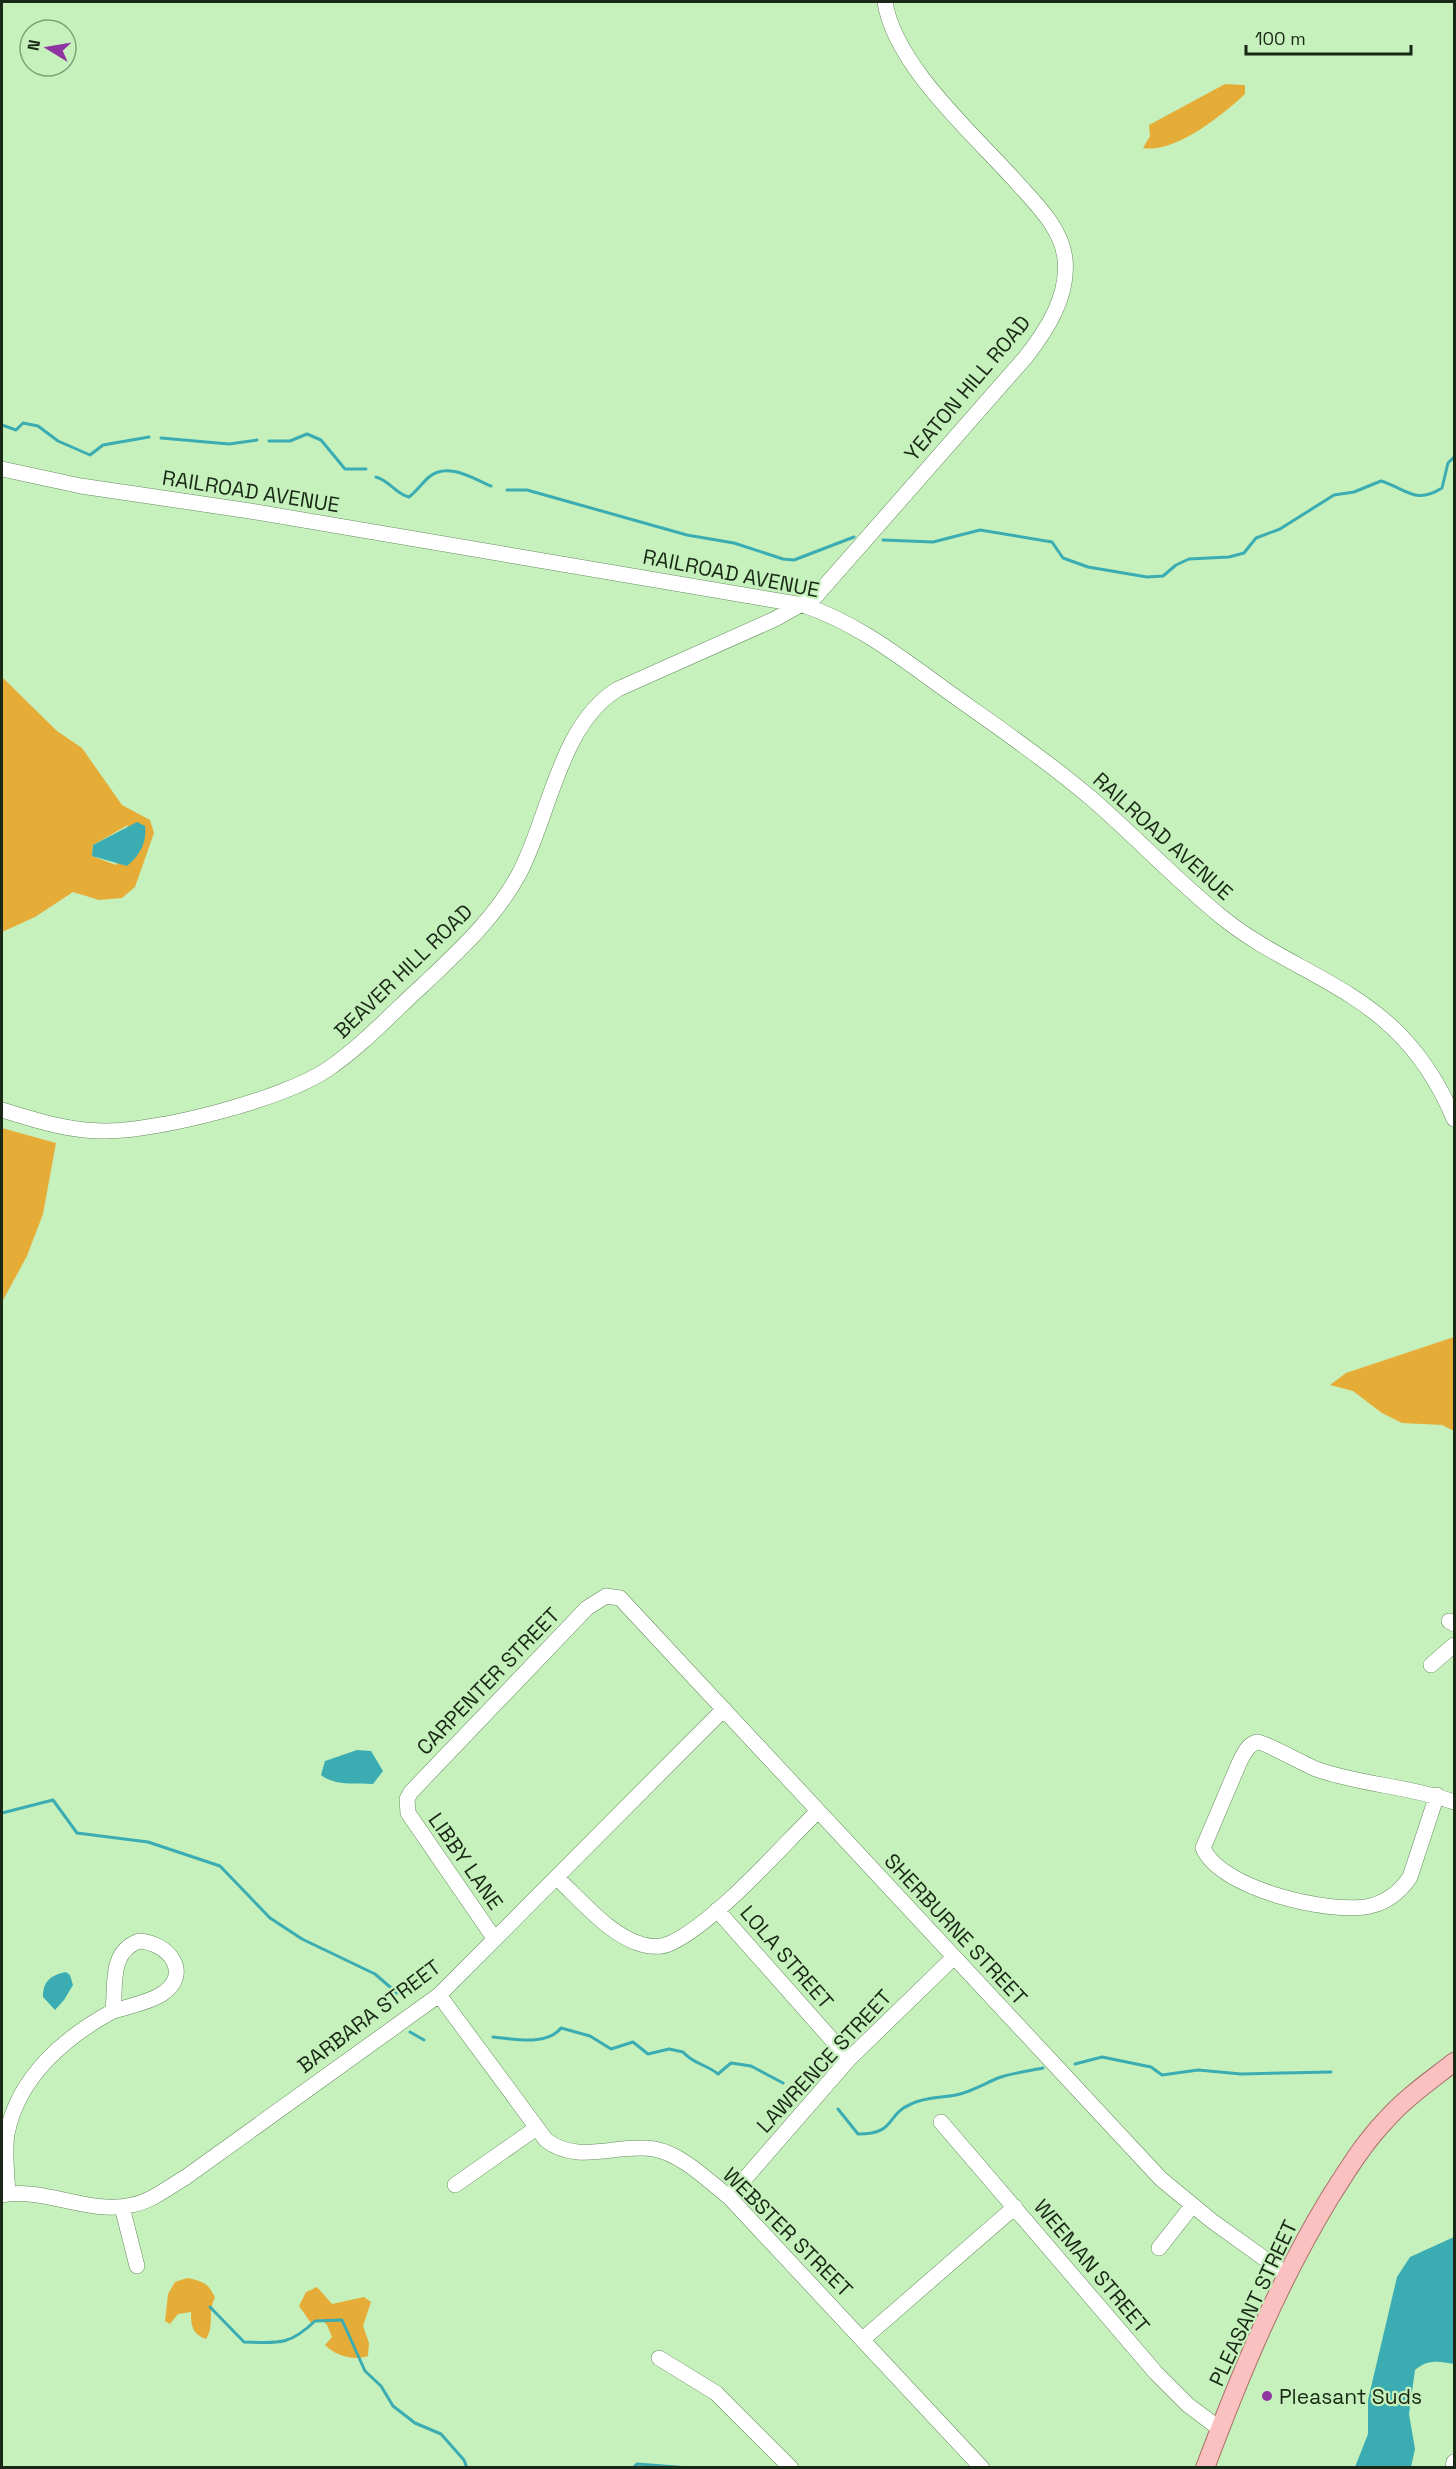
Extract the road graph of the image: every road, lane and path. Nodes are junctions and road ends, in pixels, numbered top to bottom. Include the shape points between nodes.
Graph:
1 (885, 2) edge
2 (2, 469) edge
3 (803, 604) junction
4 (2, 1110) edge
5 (1455, 1119) edge
6 (612, 1596) joint
7 (1455, 1645) edge
8 (1431, 1665) dead end
9 (724, 1709) junction
10 (1437, 1796) junction
11 (1455, 1802) edge
12 (406, 1806) joint
13 (818, 1811) junction
14 (557, 1878) junction
15 (717, 1910) junction
16 (494, 1938) junction
17 (953, 1958) junction
18 (439, 1995) junction
19 (113, 2011) junction
20 (849, 2059) junction
21 (1455, 2062) edge
22 (940, 2122) dead end
23 (535, 2129) junction
24 (455, 2185) dead end
25 (5, 2194) edge
26 (729, 2197) junction
27 (1192, 2206) junction
28 (122, 2207) junction
29 (1015, 2207) junction
30 (1159, 2248) dead end
31 (137, 2265) dead end
32 (1286, 2274) junction
33 (863, 2339) junction
34 (659, 2358) dead end
35 (1220, 2428) junction
36 (1455, 2462) edge
37 (791, 2468) edge
38 (982, 2468) edge
39 (1205, 2468) edge
40 (1453, 2468) edge

1 - 3 street, YEATON HILL ROAD via 892,32 918,72 1049,220 1063,248 1065,280 1054,315 1025,358 828,585
2 - 3 street, RAILROAD AVENUE via 81,486
3 - 4 street, BEAVER HILL ROAD via 618,688 596,704 575,736 518,875 492,914 447,962 329,1068 272,1095 168,1123 121,1130 61,1126
3 - 5 street, RAILROAD AVENUE via 844,622 914,666 1084,793 1224,919 1339,988 1377,1016 1419,1058
6 - 9 street, SHERBURNE STREET via 631,1607
6 - 12 street, CARPENTER STREET via 587,1608 411,1792
7 - 8 street
9 - 13 street, SHERBURNE STREET
9 - 14 street, BARBARA STREET
10 - 10 street via 1337,1776 1291,1759 1263,1743 1252,1744 1240,1761 1204,1842 1205,1853 1241,1880 1289,1900 1342,1908 1367,1907 1402,1889 1410,1877
10 - 11 street
12 - 16 street, LIBBY LANE via 413,1822
13 - 15 street
13 - 17 street, SHERBURNE STREET
14 - 15 street via 616,1931 643,1945 670,1944
14 - 16 street, BARBARA STREET
15 - 20 street, LOLA STREET
16 - 18 street, BARBARA STREET
17 - 20 street, LAWRENCE STREET
17 - 27 street, SHERBURNE STREET via 1161,2179
18 - 23 street, WEBSTER STREET
18 - 28 street, BARBARA STREET via 186,2177 146,2200
19 - 19 street via 151,2000 168,1989 174,1963 162,1946 139,1941 122,1951 115,1968
19 - 25 street via 86,2025 59,2047 21,2096 7,2136
20 - 26 street, LAWRENCE STREET
21 - 32 main road, PLEASANT STREET via 1398,2107 1373,2135 1336,2188
22 - 29 street, WEEMAN STREET
23 - 24 street
23 - 26 street, WEBSTER STREET via 554,2147 572,2153 629,2148 661,2151 691,2167
25 - 28 street, BARBARA STREET
26 - 33 street, WEBSTER STREET
27 - 30 street
27 - 32 street, SHERBURNE STREET
28 - 31 street
29 - 33 street
29 - 35 street, WEEMAN STREET via 1156,2373 1188,2405
32 - 35 main road, PLEASANT STREET
33 - 38 street, WEBSTER STREET
34 - 37 street via 716,2393
35 - 39 main road, PLEASANT STREET
36 - 40 street

